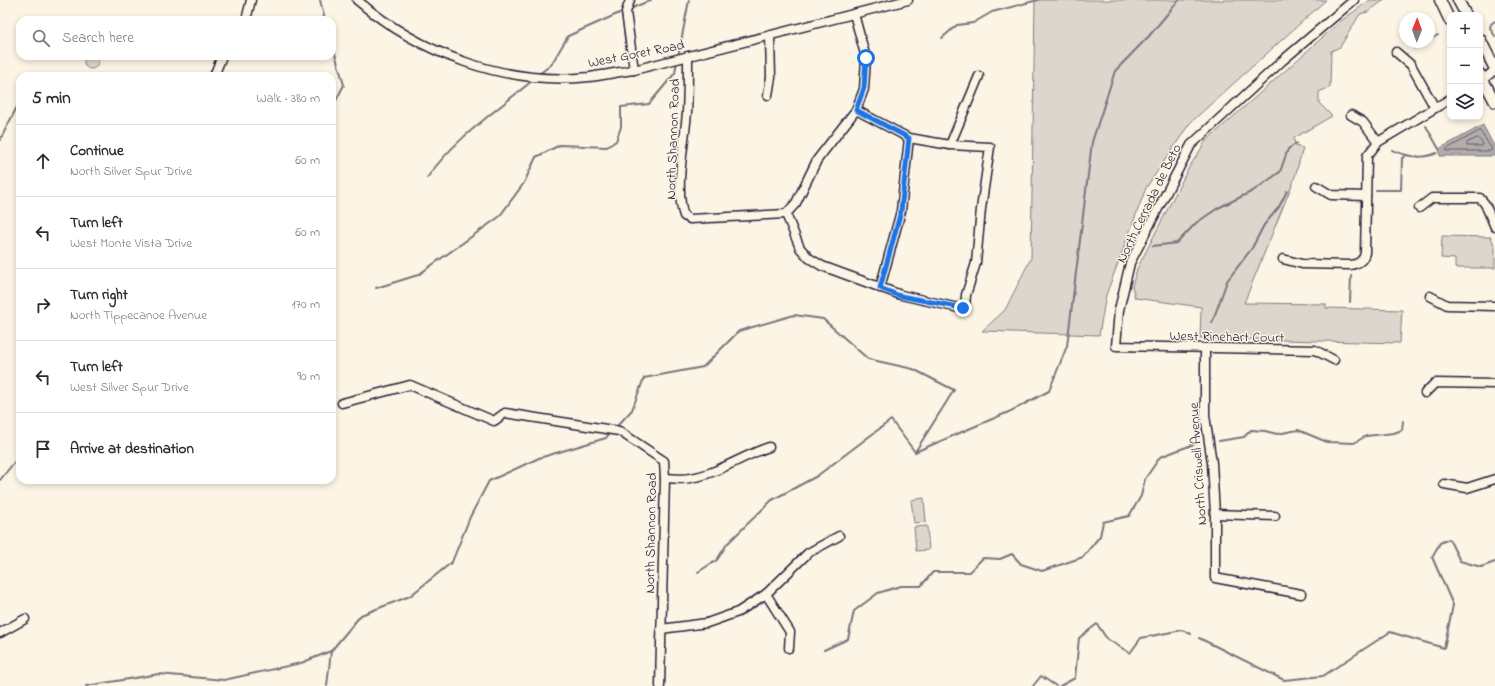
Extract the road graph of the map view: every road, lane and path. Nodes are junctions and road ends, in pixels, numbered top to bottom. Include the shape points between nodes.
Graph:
1 (251, 0) edge
2 (357, 0) edge
3 (630, 0) edge
4 (908, 0) edge
5 (1354, 0) edge
6 (1440, 0) edge
7 (1458, 0) edge
8 (1464, 12) edge
9 (854, 14) junction
10 (1447, 15) edge
11 (247, 16) edge
12 (770, 36) junction
13 (1483, 45) edge
14 (1396, 52) dead end
15 (688, 56) junction
16 (220, 60) edge
17 (634, 70) junction
18 (1495, 70) edge
19 (216, 72) edge
20 (979, 76) dead end
21 (1495, 77) edge
22 (1483, 78) edge
23 (1483, 79) edge
24 (1483, 82) edge
25 (768, 95) dead end
26 (1447, 101) edge
27 (1495, 102) edge
28 (1435, 108) junction
29 (856, 110) junction
30 (1350, 115) dead end
31 (909, 138) junction
32 (1378, 142) junction
33 (950, 145) junction
34 (1316, 186) dead end
35 (1366, 196) junction
36 (1418, 208) dead end
37 (786, 214) junction
38 (1495, 227) edge
39 (1283, 259) dead end
40 (880, 288) junction
41 (1430, 296) dead end
42 (1495, 306) edge
43 (1116, 346) joint
44 (1205, 348) junction
45 (1334, 360) dead end
46 (1495, 384) edge
47 (1425, 393) dead end
48 (342, 403) dead end
49 (769, 447) dead end
50 (665, 478) junction
51 (1495, 479) edge
52 (1444, 484) dead end
53 (1215, 514) junction
54 (1275, 516) dead end
55 (839, 536) dead end
56 (766, 594) junction
57 (1302, 594) dead end
58 (25, 619) dead end
59 (661, 629) junction
60 (0, 633) edge
61 (789, 648) dead end
62 (660, 686) edge

1 - 11 street
2 - 17 street, West Goret Road via 380,19 425,46 460,60 496,70 555,78 588,77
3 - 17 street via 626,12
4 - 9 street, West Goret Road
5 - 43 street, North Cerrada de Beto via 1282,61 1191,145 1130,264 1119,310
6 - 10 main road
7 - 8 main road
9 - 12 street, West Goret Road
9 - 29 street via 866,58 864,88
12 - 15 street, West Goret Road
12 - 25 street via 771,77
13 - 18 main road
14 - 28 street via 1411,65
15 - 17 street, West Goret Road
15 - 37 street, North Shannon Road via 687,111 681,179 684,216 690,219
16 - 19 street
18 - 22 street
20 - 33 street
21 - 23 street
24 - 27 main road
26 - 28 street
28 - 32 street
29 - 31 street
29 - 37 street via 817,160 796,203
30 - 32 street via 1363,122
31 - 33 street
31 - 40 street via 901,211
32 - 35 street via 1367,156
33 - 40 street via 990,147 976,263 966,295 966,304 963,308 900,296
34 - 35 street via 1331,195
35 - 39 street via 1365,254 1361,260 1350,265 1302,264
36 - 38 street via 1432,198 1480,198
37 - 40 street via 800,248 809,258 822,266
41 - 42 street via 1447,305
43 - 44 street, West Rinehart Court
44 - 45 street, West Rinehart Court via 1315,350
44 - 53 street, North Criswell Avenue via 1205,415 1212,463
46 - 47 street via 1435,383
48 - 50 street, North Shannon Road via 410,386 494,421 505,412 619,431 664,461
49 - 50 street via 690,478
50 - 59 street, North Shannon Road
51 - 52 street via 1467,488
53 - 54 street
53 - 57 street, North Criswell Avenue via 1215,578
55 - 56 street via 808,553
56 - 59 street via 738,612 707,623
56 - 61 street via 790,632
58 - 60 street
59 - 62 street, North Shannon Road

